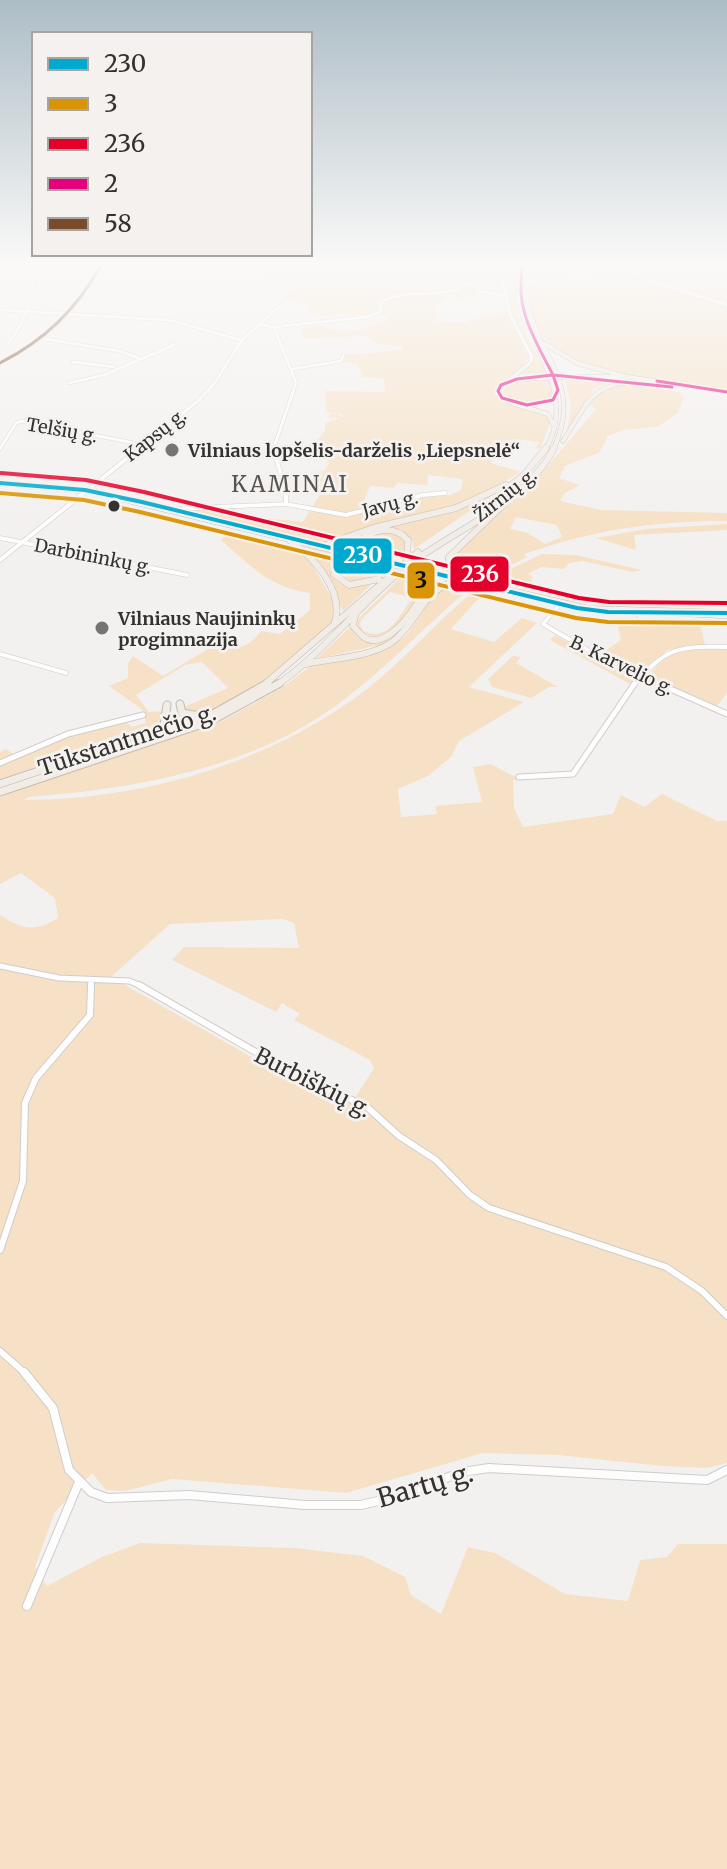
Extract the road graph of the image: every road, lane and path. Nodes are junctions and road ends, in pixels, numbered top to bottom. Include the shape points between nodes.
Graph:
1 (20, 352) edge
2 (123, 352) edge
3 (155, 352) edge
4 (234, 352) edge
5 (282, 352) edge
6 (529, 352) edge
7 (540, 352) edge
8 (545, 352) edge
9 (560, 352) edge
10 (343, 355) dead end
11 (140, 358) junction
12 (73, 362) dead end
13 (0, 363) edge
14 (530, 363) joint
15 (114, 367) junction
16 (292, 369) junction
17 (519, 371) junction
18 (576, 376) junction
19 (628, 377) junction
20 (532, 378) junction
21 (639, 382) junction
22 (69, 383) dead end
23 (505, 383) junction
24 (558, 390) junction
25 (727, 393) edge
26 (511, 403) junction
27 (555, 429) junction
28 (140, 445) junction
29 (0, 449) edge
30 (554, 450) junction
31 (527, 472) junction
32 (526, 482) junction
33 (0, 484) edge
34 (83, 492) junction
35 (445, 493) dead end
36 (286, 504) junction
37 (163, 508) junction
38 (193, 508) junction
39 (188, 515) junction
40 (0, 538) edge
41 (288, 539) junction
42 (23, 543) junction
43 (320, 547) junction
44 (407, 559) junction
45 (0, 560) edge
46 (376, 560) junction
47 (428, 572) junction
48 (187, 575) dead end
49 (387, 575) junction
50 (460, 580) junction
51 (560, 604) junction
52 (608, 612) junction
53 (727, 613) edge
54 (355, 615) junction
55 (727, 622) edge
56 (328, 632) junction
57 (727, 647) edge
58 (0, 654) edge
59 (303, 665) junction
60 (66, 673) dead end
61 (642, 678) junction
62 (180, 704) dead end
63 (167, 705) dead end
64 (231, 705) junction
65 (727, 714) edge
66 (143, 715) dead end
67 (134, 740) junction
68 (0, 763) edge
69 (519, 777) dead end
70 (0, 784) edge
71 (0, 792) edge
72 (0, 966) edge
73 (91, 980) junction
74 (0, 1250) edge
75 (727, 1316) edge
76 (0, 1351) edge
77 (727, 1470) edge
78 (79, 1482) junction
79 (27, 1606) dead end

1 - 13 street
2 - 11 street
3 - 11 street
4 - 28 street, Kapsų g. via 204,395
5 - 16 street
6 - 14 street
7 - 24 highway, Žirnių g.
8 - 30 highway, Žirnių g. via 565,393 566,417
9 - 19 highway via 577,363
10 - 16 street via 333,365
11 - 15 street
12 - 15 street
14 - 17 main road
15 - 22 street via 92,381
16 - 36 street via 295,395 273,451 275,469 287,491
17 - 20 main road
17 - 23 main road
18 - 19 main road
18 - 20 main road, bridge
18 - 21 main road
19 - 25 main road
20 - 23 main road
21 - 25 main road
21 - 30 highway via 600,386
23 - 26 main road via 498,393
24 - 26 highway via 553,400 542,404
24 - 27 highway, Žirnių g.
26 - 27 highway via 548,414
27 - 31 highway, Žirnių g.
28 - 29 street, Telšių g. via 22,421
28 - 34 street, Kapsų g.
30 - 32 highway, Žirnių g.
31 - 43 highway via 456,508
31 - 44 highway, Žirnių g.
32 - 50 highway via 449,557 448,566
32 - 54 highway, Žirnių g. via 416,559
33 - 34 main road
34 - 37 main road
34 - 42 street, Kapsų g.
35 - 36 street, Javų g. via 346,515
36 - 38 street, Javų g.
37 - 38 street, Javų g.
37 - 39 main road
38 - 39 street
39 - 41 main road
40 - 42 street, Darbininkų g.
41 - 43 main road
41 - 56 highway via 312,556 338,601 338,617
42 - 45 street, Kapsų g.
42 - 48 street, Darbininkų g.
43 - 46 main road
44 - 46 highway via 409,540 386,530 360,541
44 - 49 highway, Žirnių g.
46 - 47 main road, bridge
46 - 49 highway via 342,563 334,570 335,577 358,585
47 - 50 main road
47 - 54 highway via 429,584 394,634 360,634 353,626
49 - 56 highway, Žirnių g.
50 - 51 main road
50 - 59 highway via 438,585 391,643
51 - 52 main road
51 - 61 street, B. Karvelio g. via 543,624
52 - 53 main road
52 - 55 main road
54 - 59 highway, Žirnių g.
56 - 64 highway, Tūkstantmečio g. via 275,679
57 - 61 street via 673,650
58 - 60 street
59 - 71 highway, Tūkstantmečio g. via 219,718
61 - 65 street, B. Karvelio g.
61 - 69 street via 613,710 573,774
62 - 64 highway via 182,713 194,717
63 - 67 highway via 164,726
64 - 67 highway, Tūkstantmečio g.
66 - 68 street via 68,734
67 - 70 highway, Tūkstantmečio g.
72 - 73 street, Burbiškių g.
73 - 74 street via 90,1015 36,1078 25,1103 23,1181
73 - 75 street, Burbiškių g. via 135,982 165,997 197,1021 298,1077 366,1106 489,1208 666,1267
76 - 78 street via 46,1395 59,1424 59,1454
77 - 78 street, Bartų g. via 707,1480 486,1468 453,1472 386,1500 357,1504 186,1494 117,1499 94,1495
78 - 79 street

